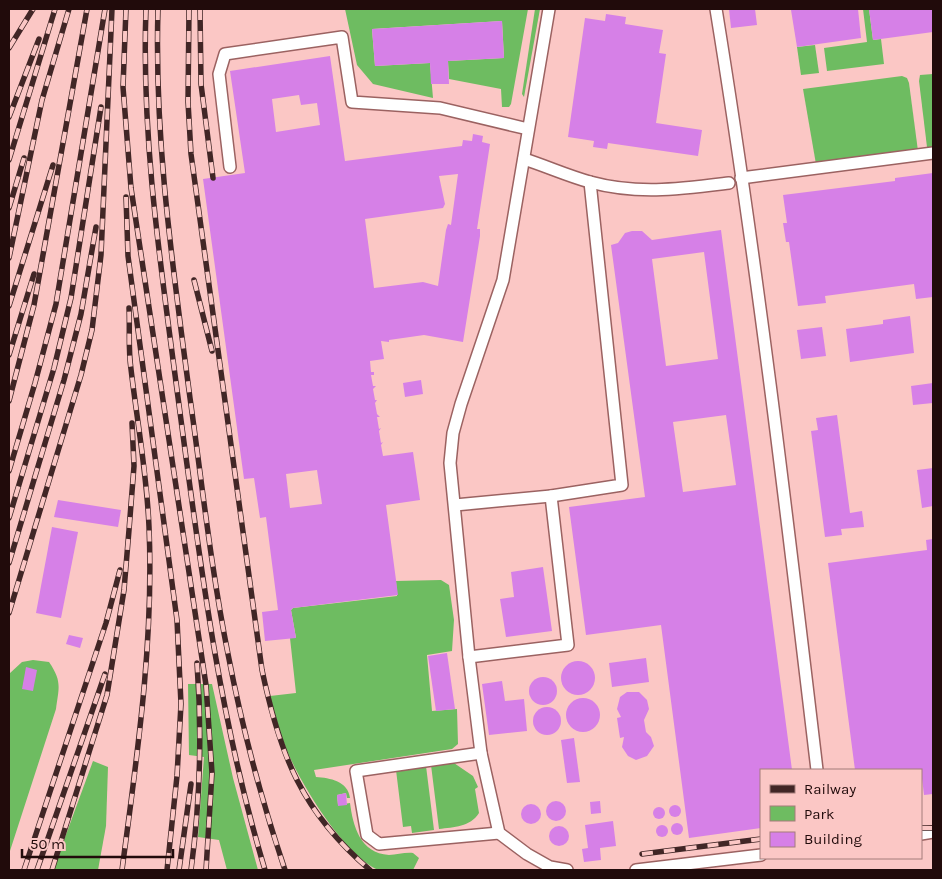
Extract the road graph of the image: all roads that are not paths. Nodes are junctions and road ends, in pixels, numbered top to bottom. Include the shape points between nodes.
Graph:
1 (549, 9) edge
2 (716, 9) edge
3 (528, 129) junction
4 (933, 153) edge
5 (524, 160) junction
6 (230, 167) dead end
7 (741, 178) junction
8 (590, 182) junction
9 (729, 183) dead end
10 (551, 496) junction
11 (455, 505) junction
12 (468, 657) junction
13 (480, 753) junction
14 (817, 769) edge
15 (499, 833) junction
16 (760, 855) edge
17 (567, 870) edge
18 (636, 870) edge

1 - 3 lane
2 - 7 lane
3 - 5 lane
3 - 6 lane via 440,108 352,102 342,37 225,54 219,74
4 - 7 lane
5 - 8 lane
5 - 11 lane via 503,280 454,433 450,463
7 - 14 lane
8 - 9 lane via 665,191
8 - 10 lane via 622,485
10 - 11 lane
10 - 12 lane via 568,644
11 - 12 lane
12 - 13 lane
13 - 15 lane
13 - 15 lane via 356,771 366,835 379,844
15 - 17 lane via 535,858
16 - 18 lane

